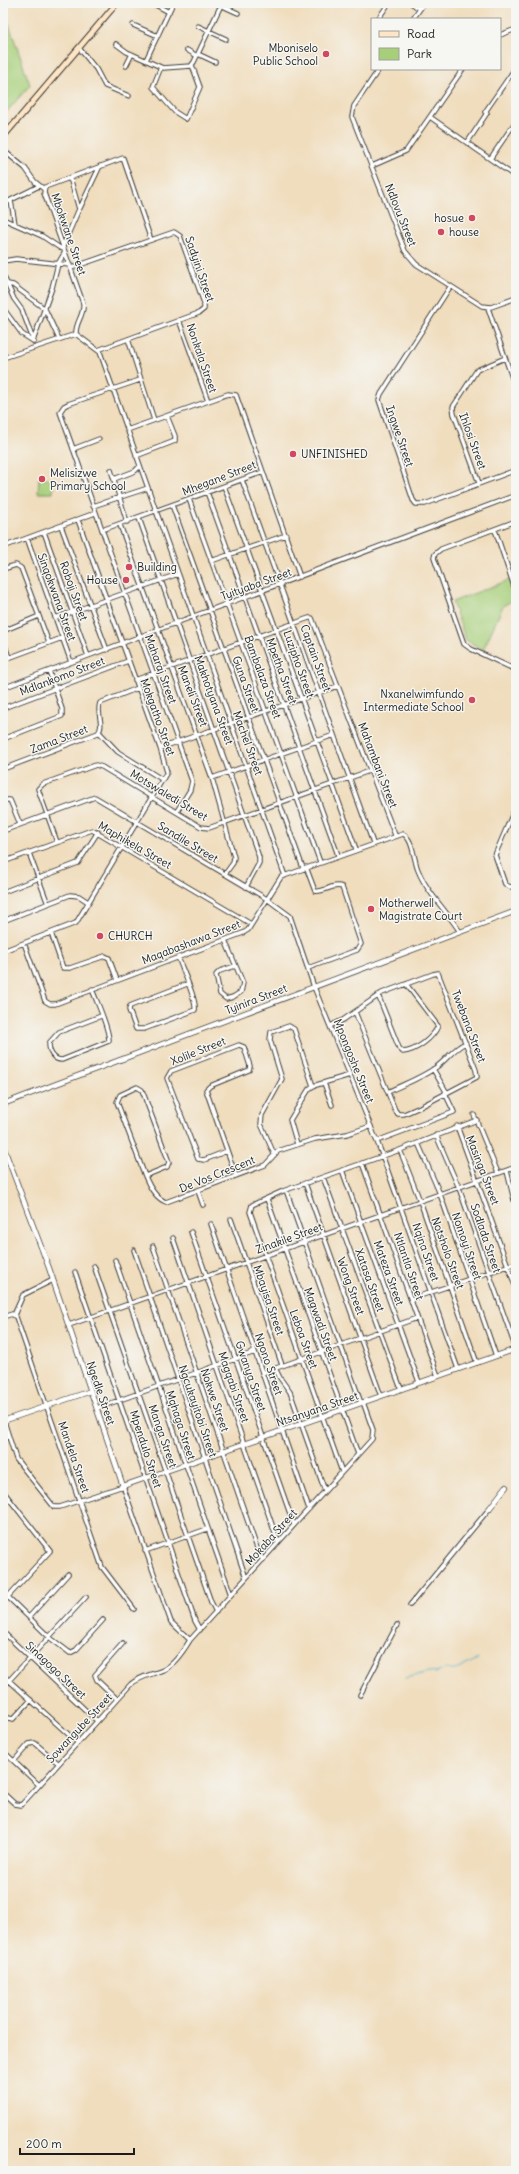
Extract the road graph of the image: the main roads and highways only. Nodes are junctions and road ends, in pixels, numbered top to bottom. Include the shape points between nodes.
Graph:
1 (117, 3) edge
2 (3, 137) edge

1 - 2 main road

